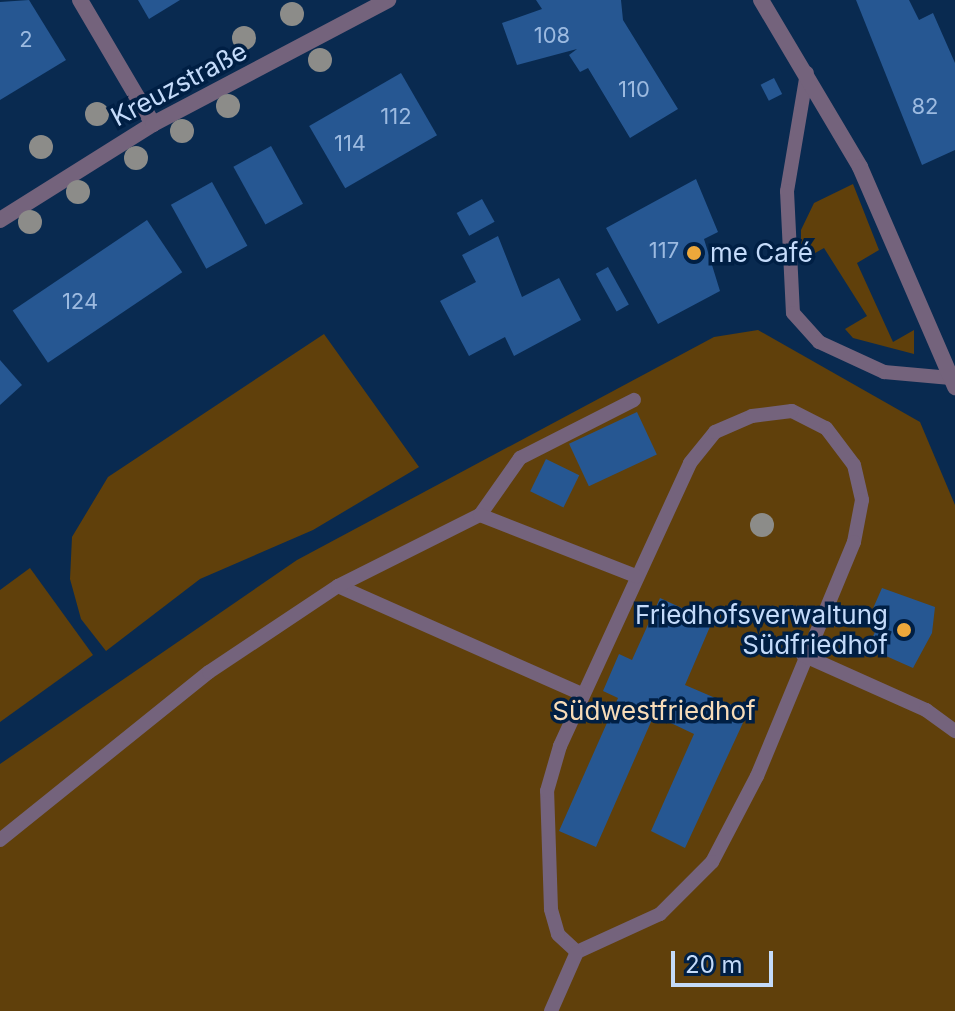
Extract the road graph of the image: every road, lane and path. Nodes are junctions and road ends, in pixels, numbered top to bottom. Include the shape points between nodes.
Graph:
1 (80, 0) edge
2 (388, 0) edge
3 (761, 0) edge
4 (807, 73) junction
5 (153, 124) junction
6 (0, 220) edge
7 (953, 382) edge
8 (634, 400) dead end
9 (480, 515) junction
10 (636, 576) junction
11 (338, 586) junction
12 (803, 655) junction
13 (582, 694) junction
14 (955, 731) edge
15 (0, 840) edge
16 (577, 952) junction
17 (551, 1011) edge

1 - 5 street
2 - 5 street, Kreuzstraße
3 - 4 street
4 - 7 street via 860,167
4 - 7 lane via 787,191 793,313 819,342 884,372
5 - 6 street, Kreuzstraße
8 - 9 lane via 520,458
9 - 10 lane
9 - 11 lane
10 - 12 lane via 690,463 715,432 752,416 792,411 826,428 854,465 862,500 854,542
10 - 13 lane
11 - 13 lane
11 - 15 lane via 209,672
12 - 14 lane via 926,710
12 - 16 lane via 757,776 712,862 660,914
13 - 16 lane via 547,791 551,909 558,934
16 - 17 lane

